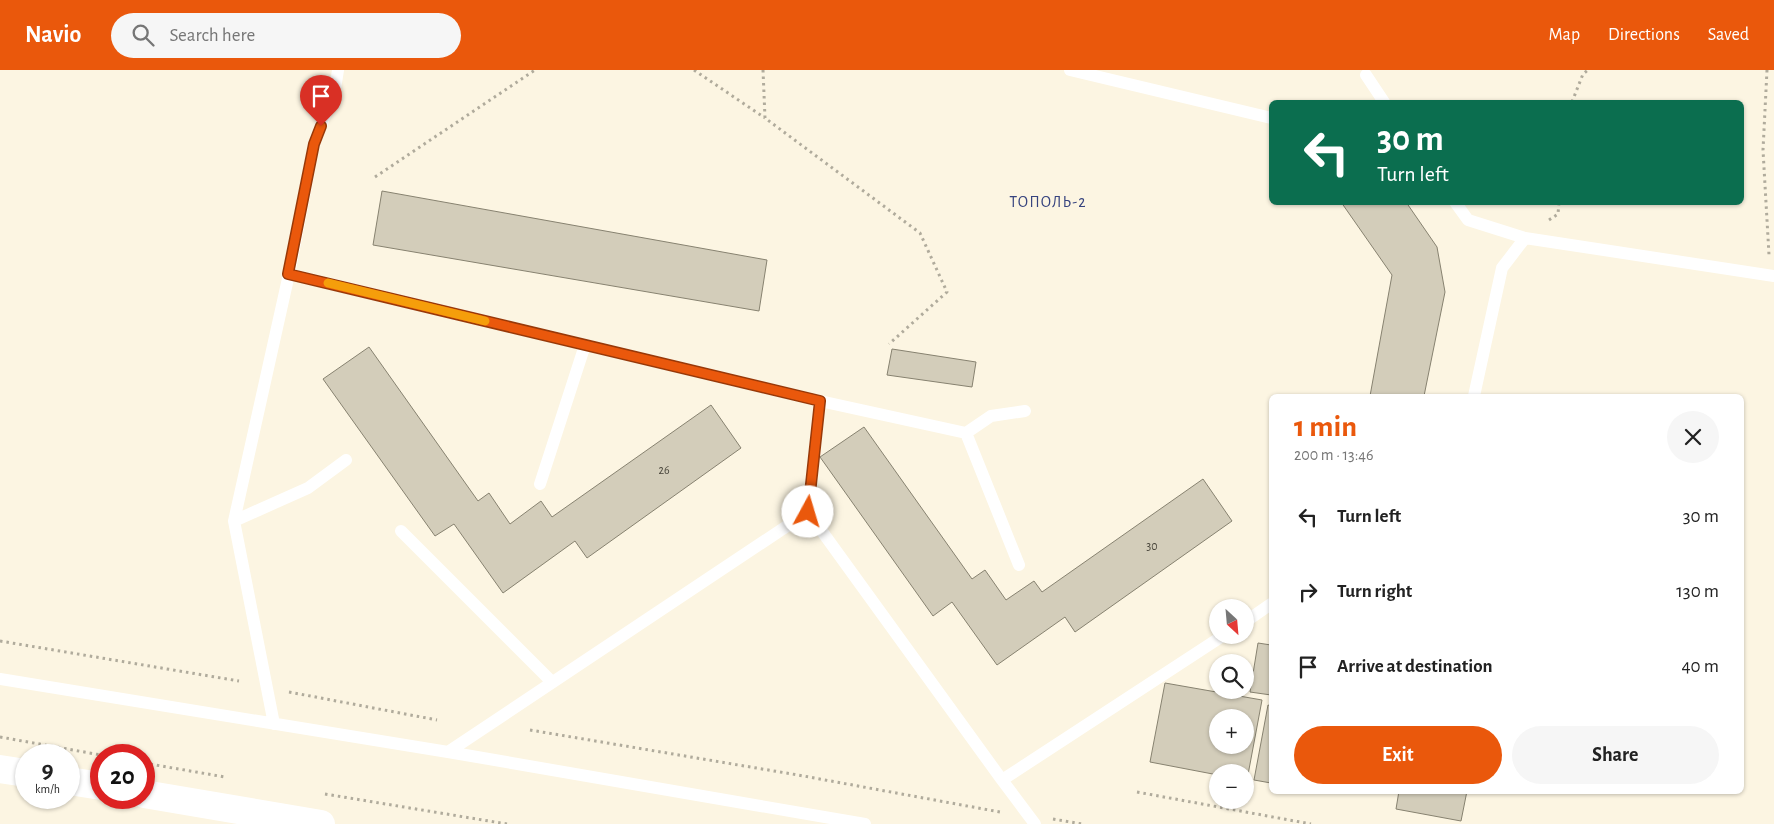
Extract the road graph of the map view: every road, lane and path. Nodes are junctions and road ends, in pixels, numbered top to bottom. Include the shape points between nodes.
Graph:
1 (338, 70) edge
2 (535, 70) edge
3 (694, 70) edge
4 (762, 70) edge
5 (1070, 70) edge
6 (1588, 70) edge
7 (1767, 70) edge
8 (1366, 75) dead end
9 (1383, 100) edge
10 (1573, 100) edge
11 (765, 118) junction
12 (1269, 118) edge
13 (375, 177) dead end
14 (1457, 205) edge
15 (1525, 238) junction
16 (288, 274) junction
17 (1772, 276) edge
18 (890, 344) dead end
19 (586, 345) junction
20 (1474, 394) edge
21 (820, 401) junction
22 (1025, 411) dead end
23 (966, 433) junction
24 (346, 460) dead end
25 (540, 484) dead end
26 (808, 512) junction
27 (234, 520) junction
28 (401, 531) dead end
29 (1019, 565) dead end
30 (1269, 605) edge
31 (1254, 616) edge
32 (0, 641) edge
33 (1210, 644) edge
34 (0, 679) edge
35 (239, 681) dead end
36 (552, 682) junction
37 (289, 692) dead end
38 (437, 720) dead end
39 (274, 724) junction
40 (530, 730) dead end
41 (0, 737) edge
42 (448, 752) junction
43 (90, 753) edge
44 (155, 765) edge
45 (0, 769) edge
46 (15, 772) edge
47 (230, 778) dead end
48 (1002, 780) junction
49 (315, 792) dead end
50 (1137, 792) dead end
51 (155, 796) edge
52 (1001, 813) dead end
53 (1048, 818) dead end
54 (321, 824) edge
55 (507, 824) edge
56 (865, 824) edge
57 (1035, 824) edge
58 (1082, 824) edge
59 (1311, 824) edge

1 - 16 lane via 335,89 314,144
2 - 13 path
3 - 11 path
4 - 11 path
5 - 12 lane
6 - 10 path via 1583,74
7 - 17 path via 1764,150
8 - 9 lane
11 - 18 path via 920,233 947,292
14 - 15 lane via 1468,220
15 - 17 lane
15 - 20 lane via 1502,268
16 - 19 lane
16 - 27 lane
19 - 21 lane
19 - 25 lane
21 - 23 lane
21 - 26 lane
22 - 23 lane via 991,416
23 - 29 lane
24 - 27 lane via 308,488
26 - 36 lane
26 - 48 lane
27 - 39 lane
28 - 36 lane
30 - 31 lane
32 - 35 path
33 - 48 lane
34 - 39 lane
36 - 42 lane
37 - 38 path
39 - 42 lane
40 - 52 path
41 - 43 path
42 - 56 lane
44 - 47 path
45 - 46 main road
48 - 57 lane
49 - 55 path
50 - 59 path
51 - 54 main road
53 - 58 path

